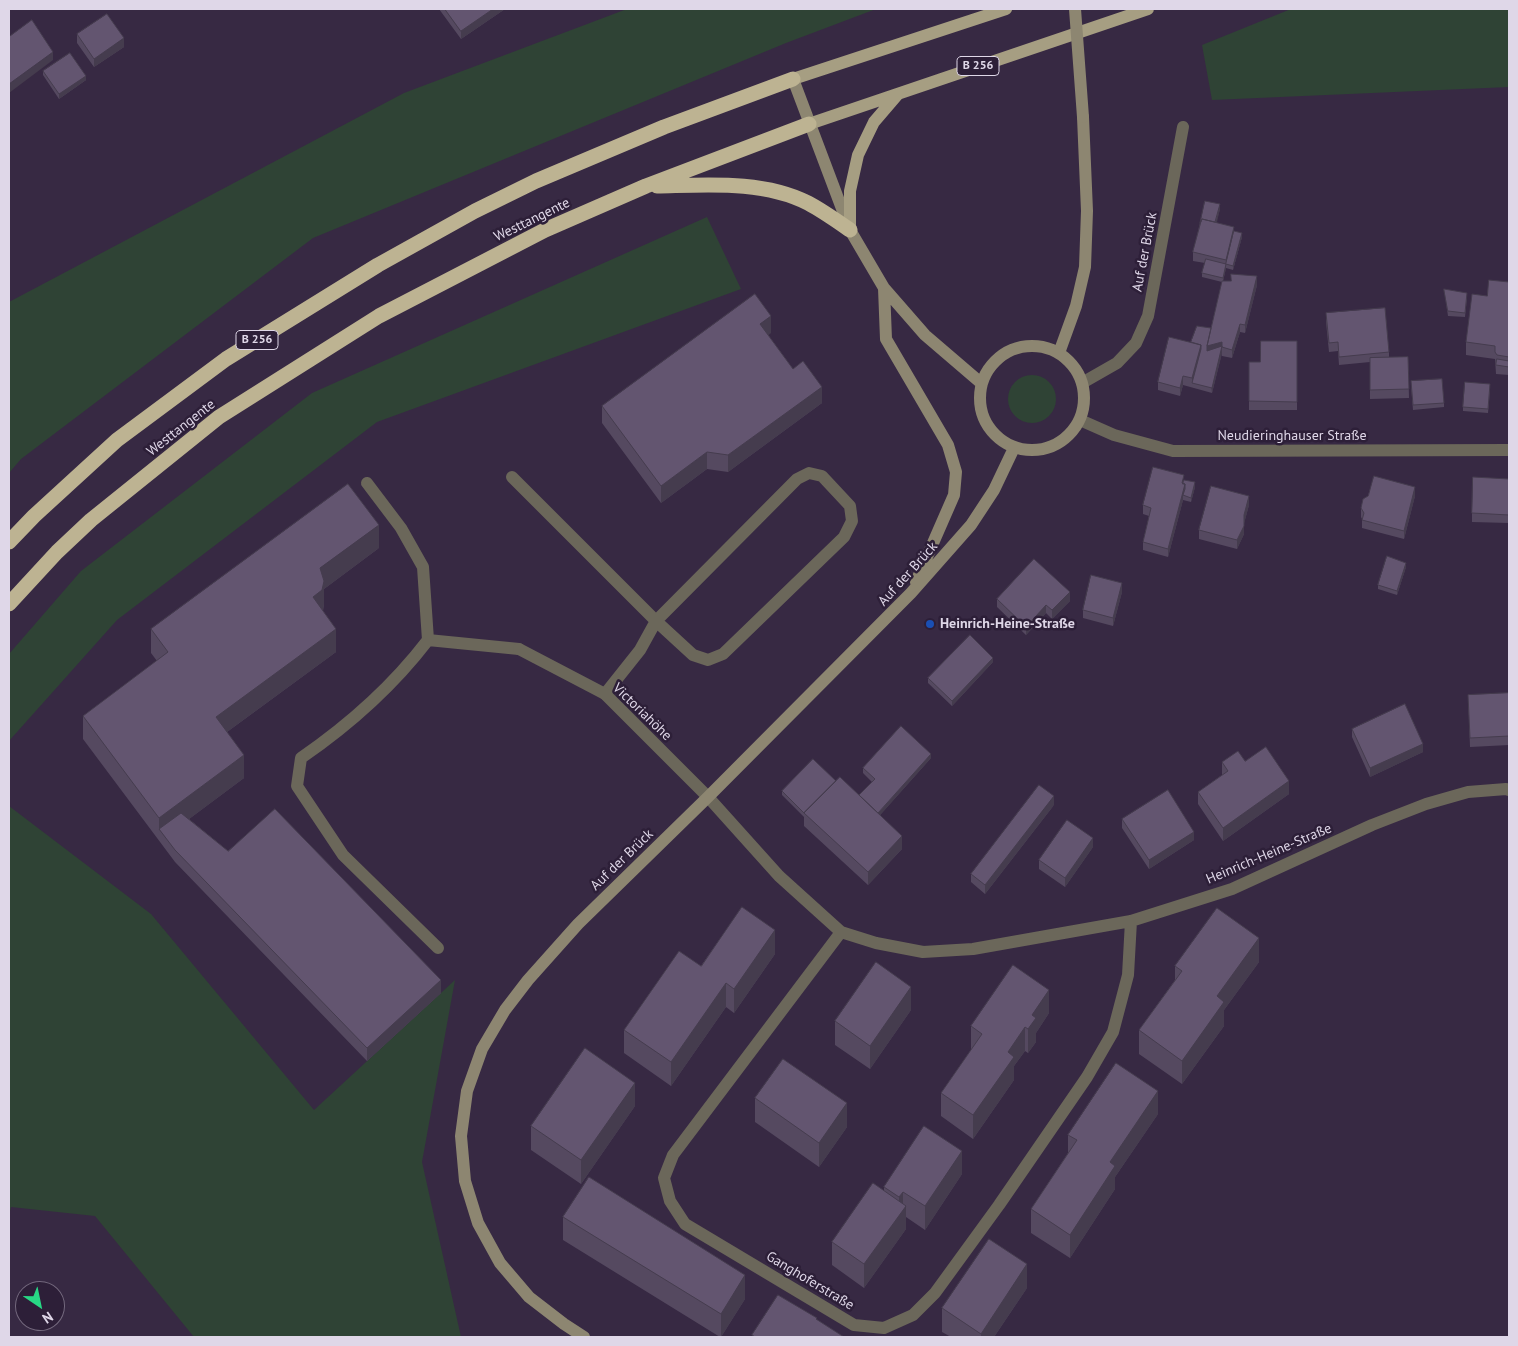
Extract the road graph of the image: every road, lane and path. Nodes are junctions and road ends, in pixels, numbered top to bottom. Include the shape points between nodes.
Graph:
1 (1006, 9) edge
2 (1075, 9) edge
3 (1148, 9) edge
4 (793, 79) junction
5 (898, 94) junction
6 (809, 124) junction
7 (1183, 127) dead end
8 (646, 186) junction
9 (850, 230) junction
10 (884, 288) junction
11 (1059, 353) junction
12 (981, 383) junction
13 (1082, 383) junction
14 (1080, 420) junction
15 (1014, 448) junction
16 (1509, 450) edge
17 (512, 477) dead end
18 (367, 483) dead end
19 (9, 542) edge
20 (911, 594) junction
21 (9, 604) edge
22 (656, 621) junction
23 (428, 640) junction
24 (605, 694) junction
25 (1509, 790) edge
26 (708, 797) junction
27 (1131, 921) junction
28 (841, 932) junction
29 (438, 948) dead end
30 (584, 1337) edge

1 - 4 main road, Westtangente
2 - 11 main road, bridge via 1087,211 1085,267 1076,306
3 - 5 main road, Westtangente / B 256
4 - 6 main road, B 256
4 - 19 highway, Westtangente / B 256 via 664,127 536,181 378,265 226,359 118,440
5 - 6 main road, Westtangente / B 256
5 - 9 main road via 874,122 858,155 850,191
6 - 8 highway, Westtangente / B 256
6 - 9 main road, B 256
7 - 13 street, Auf der Brück via 1148,316 1136,343 1117,363
8 - 9 highway, B 256 via 710,185 768,189 808,203
8 - 21 highway, Westtangente / B 256 via 544,230 379,316 219,417 91,520
9 - 10 main road, B 256
10 - 12 main road, B 256 via 925,334
10 - 20 main road, B 256 via 886,339 948,445 956,472 954,495
11 - 12 main road via 1041,346 1022,346 1004,353 990,366
11 - 13 main road via 1077,371
12 - 15 main road via 979,403 984,422 997,438
13 - 14 main road via 1084,404
14 - 15 main road via 1065,438 1049,447 1032,451
14 - 16 street, Neudieringhauser Straße via 1114,435 1173,451
15 - 20 main road, Auf der Brück via 994,490 971,525
17 - 22 street
18 - 23 street via 401,528 423,567
20 - 26 main road, Auf der Brück
22 - 22 street via 797,479 809,473 822,476 850,506 852,521 844,537 723,654 708,660 693,655
22 - 24 street via 640,650
23 - 24 street, Victoriahöhe via 519,649
23 - 29 street via 369,706 301,758 296,786 343,855
24 - 26 street, Victoriahöhe
25 - 27 street, Heinrich-Heine-Straße via 1468,792 1426,804 1232,889
26 - 28 street, Heinrich-Heine-Straße via 779,876
26 - 30 main road, Auf der Brück via 578,924 528,980 482,1049 467,1092 461,1136 465,1181 478,1224 500,1263 529,1297
27 - 28 street, Heinrich-Heine-Straße via 973,949 923,952
27 - 28 street, Ganghoferstraße via 1128,975 1113,1032 1087,1077 935,1292 912,1315 884,1328 854,1325 685,1224 670,1201 664,1178 672,1155

